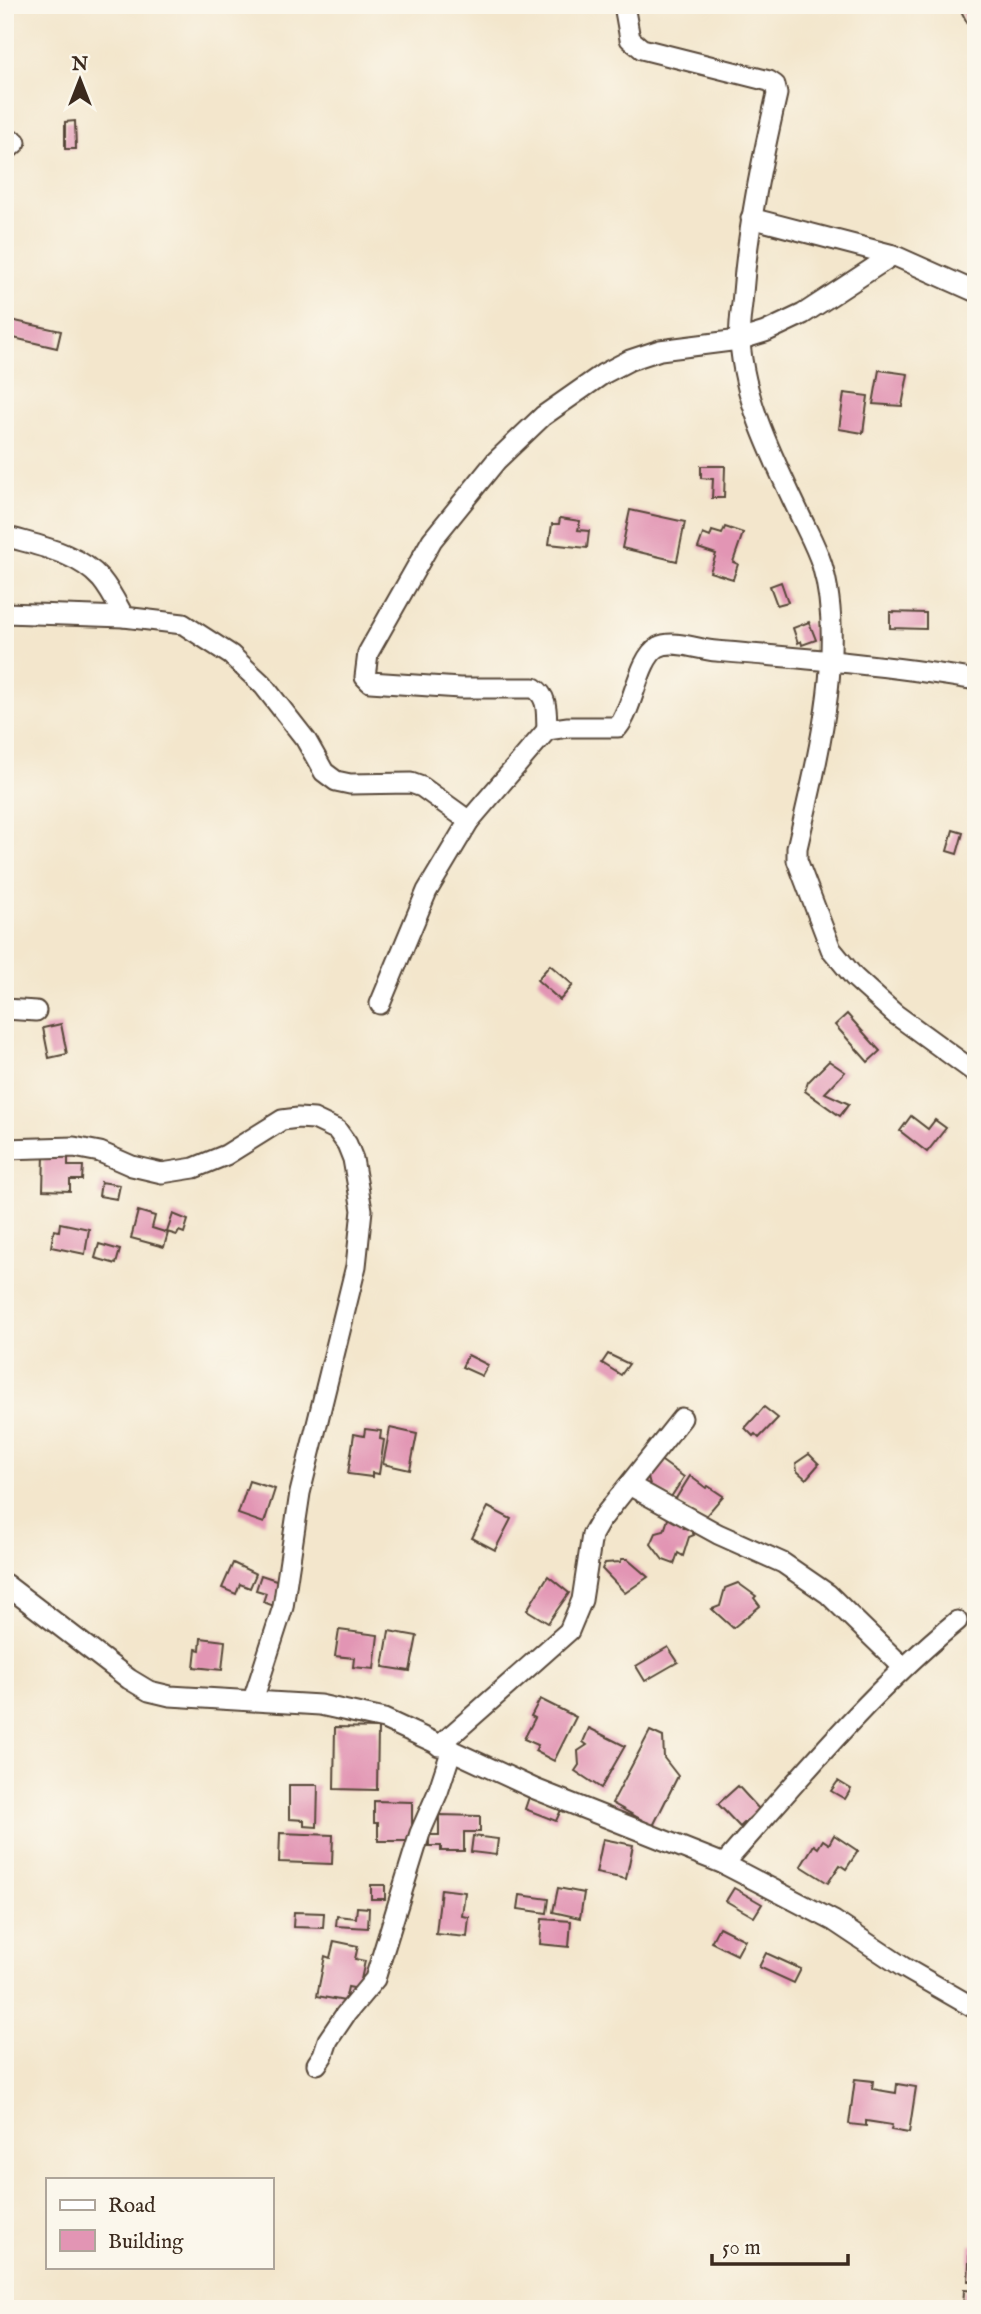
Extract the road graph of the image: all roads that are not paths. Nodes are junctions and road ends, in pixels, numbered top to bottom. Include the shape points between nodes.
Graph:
1 (624, 5) edge
2 (751, 218) junction
3 (893, 255) junction
4 (976, 292) edge
5 (739, 340) junction
6 (5, 536) edge
7 (5, 613) edge
8 (124, 617) junction
9 (831, 661) junction
10 (976, 680) edge
11 (547, 730) junction
12 (469, 821) junction
13 (380, 1004) dead end
14 (5, 1009) edge
15 (36, 1011) dead end
16 (976, 1073) edge
17 (5, 1149) edge
18 (682, 1418) dead end
19 (629, 1485) junction
20 (5, 1584) edge
21 (957, 1620) dead end
22 (903, 1667) junction
23 (253, 1700) junction
24 (445, 1749) junction
25 (724, 1864) junction
26 (976, 2009) edge
27 (317, 2064) dead end

1 - 2 street via 630,39 642,49 775,85 777,94
2 - 3 street
2 - 5 street
3 - 4 street
3 - 5 street via 803,314
5 - 9 street via 751,398 768,445 822,564
5 - 11 street via 660,350 630,360 543,416 496,461 432,540 368,653 365,677 370,682 534,688 545,700
6 - 8 street via 62,553 88,568 110,592
7 - 8 street
8 - 12 street via 183,624 231,655 263,685 306,740 324,772 336,781 411,783
9 - 10 street
9 - 11 street via 663,645 649,656 626,718 618,727
9 - 16 street via 797,848 801,871 831,949 854,977 895,1014
11 - 12 street
12 - 13 street via 427,891
14 - 15 street
17 - 23 street via 74,1147 162,1173 194,1168 226,1155 282,1120 298,1118 314,1119 337,1130 347,1144 362,1210 356,1266 300,1493 283,1607
18 - 19 street
19 - 22 street via 783,1563 828,1594
19 - 24 street via 592,1535 582,1600 569,1631
20 - 23 street via 149,1691
21 - 22 street
22 - 25 street
23 - 24 street via 320,1705 384,1719
24 - 25 street
24 - 27 street via 438,1792 420,1833 375,1979 345,2015
25 - 26 street via 834,1921

